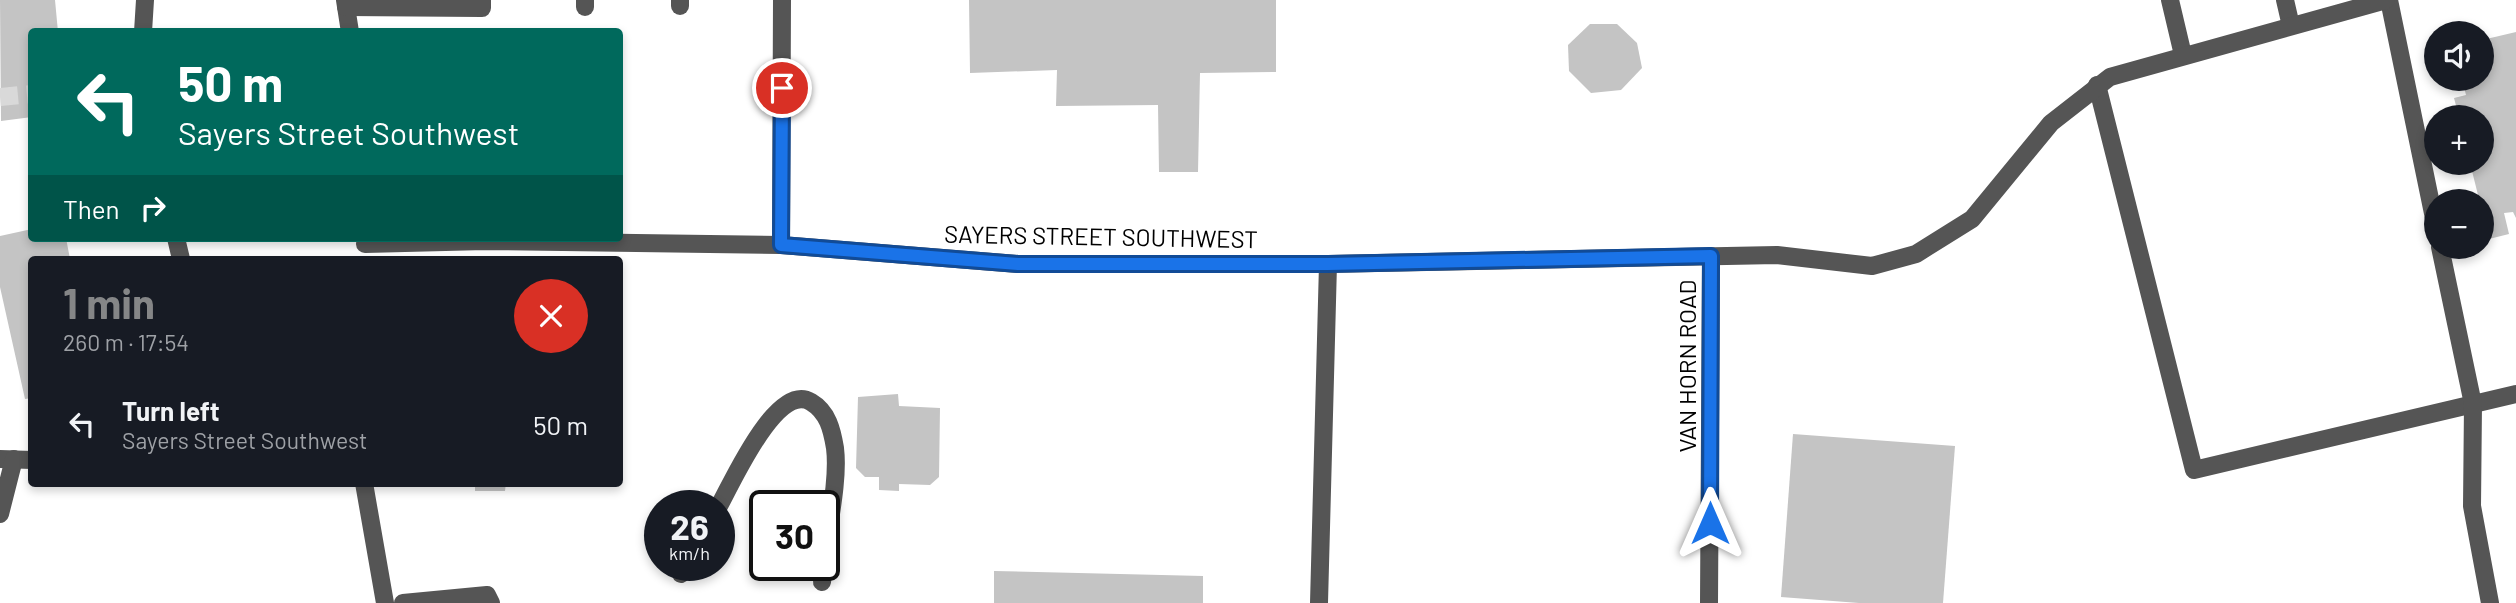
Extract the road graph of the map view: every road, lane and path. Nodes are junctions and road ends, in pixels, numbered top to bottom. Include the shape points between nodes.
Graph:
1 (145, 0) edge
2 (482, 0) edge
3 (782, 0) edge
4 (2170, 0) edge
5 (2285, 0) edge
6 (2387, 0) edge
7 (346, 4) edge
8 (2291, 26) junction
9 (143, 28) edge
10 (350, 28) edge
11 (2183, 55) junction
12 (2096, 85) junction
13 (2428, 189) edge
14 (465, 242) edge
15 (559, 242) edge
16 (781, 245) junction
17 (365, 247) edge
18 (1711, 256) junction
19 (2443, 259) edge
20 (1328, 264) junction
21 (2516, 394) edge
22 (2473, 404) junction
23 (15, 459) edge
24 (365, 487) edge
25 (728, 490) edge
26 (831, 490) edge
27 (0, 514) edge
28 (385, 603) edge
29 (403, 603) edge
30 (491, 603) edge
31 (1319, 603) edge
32 (1709, 603) edge
33 (2490, 603) edge

1 - 9 street
2 - 7 street via 482,8
3 - 16 street
4 - 11 street
5 - 8 street
6 - 8 street, SAYERS STREET SOUTHWEST
6 - 13 street
7 - 10 street
8 - 11 street, SAYERS STREET SOUTHWEST
11 - 12 street, SAYERS STREET SOUTHWEST
12 - 18 street, SAYERS STREET SOUTHWEST via 2051,123 1972,219 1916,254 1872,266 1777,256
12 - 22 street via 2194,470
14 - 17 street, SAYERS STREET SOUTHWEST
15 - 16 street, SAYERS STREET SOUTHWEST
16 - 20 street, SAYERS STREET SOUTHWEST via 1018,264
18 - 20 street, SAYERS STREET SOUTHWEST
18 - 32 street, VAN HORN ROAD
19 - 22 street
20 - 31 street
21 - 22 street
22 - 33 street via 2472,506
23 - 27 street
24 - 28 street
25 - 26 street via 768,420 788,401 807,399 829,421 835,450
29 - 30 street via 486,596

